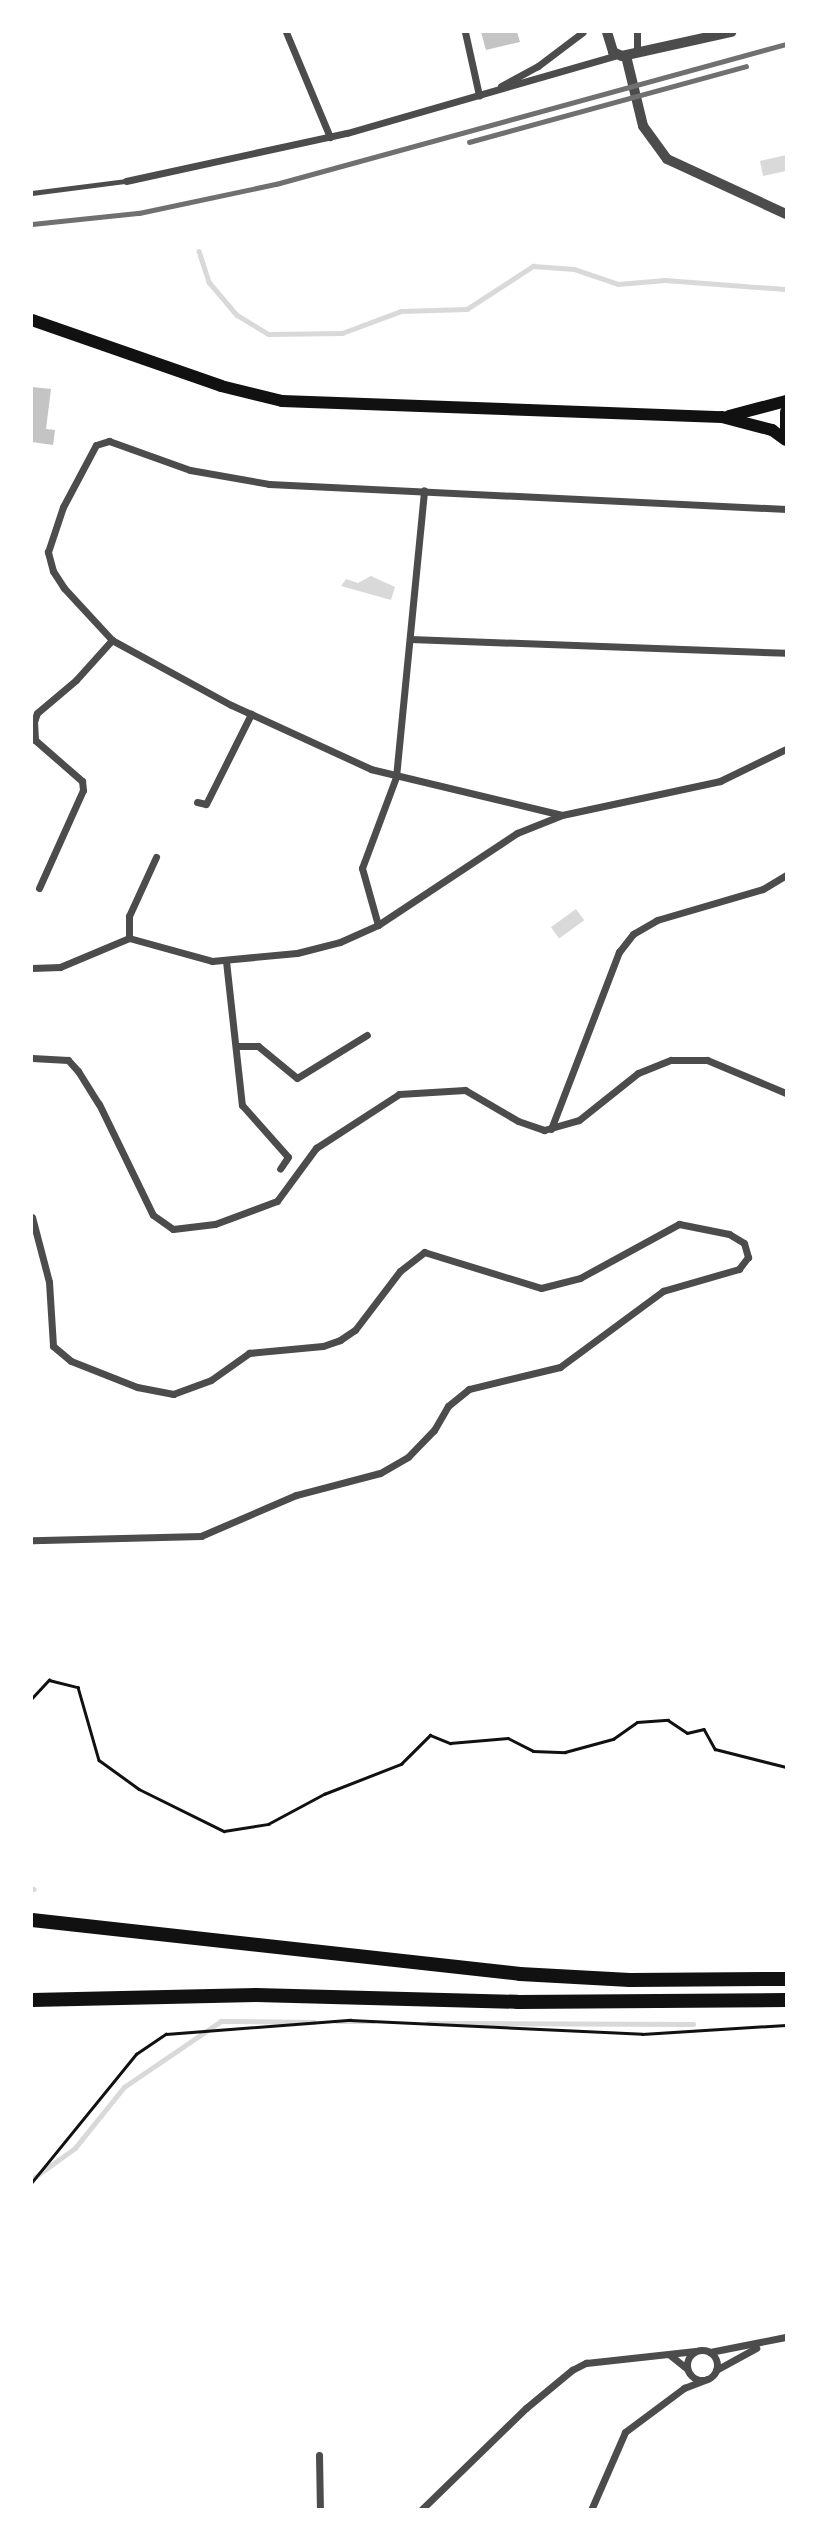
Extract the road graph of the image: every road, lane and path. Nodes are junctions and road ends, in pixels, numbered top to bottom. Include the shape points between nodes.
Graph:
1 (286, 32) edge
2 (465, 32) edge
3 (583, 32) edge
4 (607, 32) edge
5 (636, 32) edge
6 (732, 32) edge
7 (637, 51) junction
8 (622, 56) junction
9 (491, 91) junction
10 (479, 95) junction
11 (330, 137) junction
12 (126, 181) joint
13 (32, 193) edge
14 (786, 214) edge
15 (32, 320) edge
16 (786, 401) edge
17 (786, 412) edge
18 (722, 417) junction
19 (786, 431) edge
20 (786, 440) edge
21 (424, 490) junction
22 (786, 509) edge
23 (410, 639) junction
24 (113, 640) junction
25 (786, 653) edge
26 (251, 714) junction
27 (786, 749) edge
28 (396, 777) junction
29 (197, 802) dead end
30 (562, 815) junction
31 (156, 857) dead end
32 (786, 875) edge
33 (39, 888) dead end
34 (378, 925) junction
35 (129, 938) junction
36 (226, 961) junction
37 (32, 968) edge
38 (367, 1035) dead end
39 (237, 1046) junction
40 (32, 1058) edge
41 (786, 1093) edge
42 (551, 1129) junction
43 (280, 1169) dead end
44 (32, 1217) edge
45 (32, 1540) edge
46 (32, 1698) edge
47 (786, 1767) edge
48 (32, 1920) edge
49 (786, 1979) edge
50 (32, 2000) edge
51 (786, 2000) edge
52 (786, 2025) edge
53 (32, 2182) edge
54 (786, 2337) edge
55 (763, 2344) junction
56 (695, 2351) junction
57 (710, 2352) junction
58 (670, 2355) junction
59 (716, 2370) junction
60 (688, 2371) junction
61 (707, 2379) junction
62 (684, 2388) junction
63 (318, 2455) dead end
64 (320, 2510) edge
65 (421, 2510) edge
66 (591, 2510) edge

1 - 11 street
2 - 10 street
3 - 9 street via 538,66
4 - 8 street
5 - 7 street
6 - 7 street
7 - 8 street
8 - 9 street
8 - 14 street via 648,136 667,159
9 - 10 street
10 - 11 street
11 - 12 street
12 - 13 lane
15 - 18 main road via 220,386 282,401
16 - 18 main road
17 - 19 main road
18 - 20 main road via 772,430
21 - 22 street
21 - 23 street
21 - 24 street via 269,484 190,470 109,441 96,445 53,531 48,552 64,589
23 - 25 street
23 - 28 street
24 - 26 street
24 - 33 street via 37,713 34,722 35,740 82,781 83,789
26 - 28 street
26 - 29 street via 206,804
27 - 30 street via 720,781
28 - 30 street via 509,799
28 - 34 street via 362,868
30 - 34 street via 517,833
31 - 35 street via 129,916
32 - 42 street via 763,888 657,920 633,934 619,952
34 - 36 street via 340,942 297,953
35 - 36 street via 195,959
35 - 37 street via 60,967
36 - 39 street
38 - 39 street via 297,1078 258,1045
39 - 43 street via 234,1057 242,1105 288,1157
40 - 42 street via 68,1060 78,1071 153,1215 173,1229 215,1224 277,1201 316,1148 399,1094 465,1090 530,1127
41 - 42 street via 707,1060 671,1060 638,1073 579,1120
44 - 45 street via 49,1282 53,1346 71,1361 137,1387 173,1394 211,1380 249,1353 323,1346 340,1340 355,1330 400,1271 424,1252 541,1288 580,1278 679,1224 695,1224 744,1242 745,1264 663,1291 560,1367 469,1389 448,1406 434,1430 408,1457 380,1473 296,1495 201,1536
46 - 47 path via 49,1679 78,1687 99,1759 139,1789 224,1831 268,1824 324,1794 401,1764 430,1735 450,1743 508,1738 534,1751 565,1752 613,1739 637,1723 668,1720 687,1733 704,1729 715,1749
48 - 49 highway via 520,1974 630,1980
50 - 51 highway via 256,1995 517,2002
52 - 53 path via 642,2034 350,2020 166,2034 136,2054
54 - 55 street
55 - 57 street
55 - 59 street
56 - 57 street
56 - 58 street via 678,2350
56 - 60 street
57 - 59 street
58 - 60 street
58 - 65 street via 586,2363 572,2370
59 - 61 street
60 - 61 street
60 - 62 street
61 - 62 street
62 - 66 street via 625,2432
63 - 64 street

